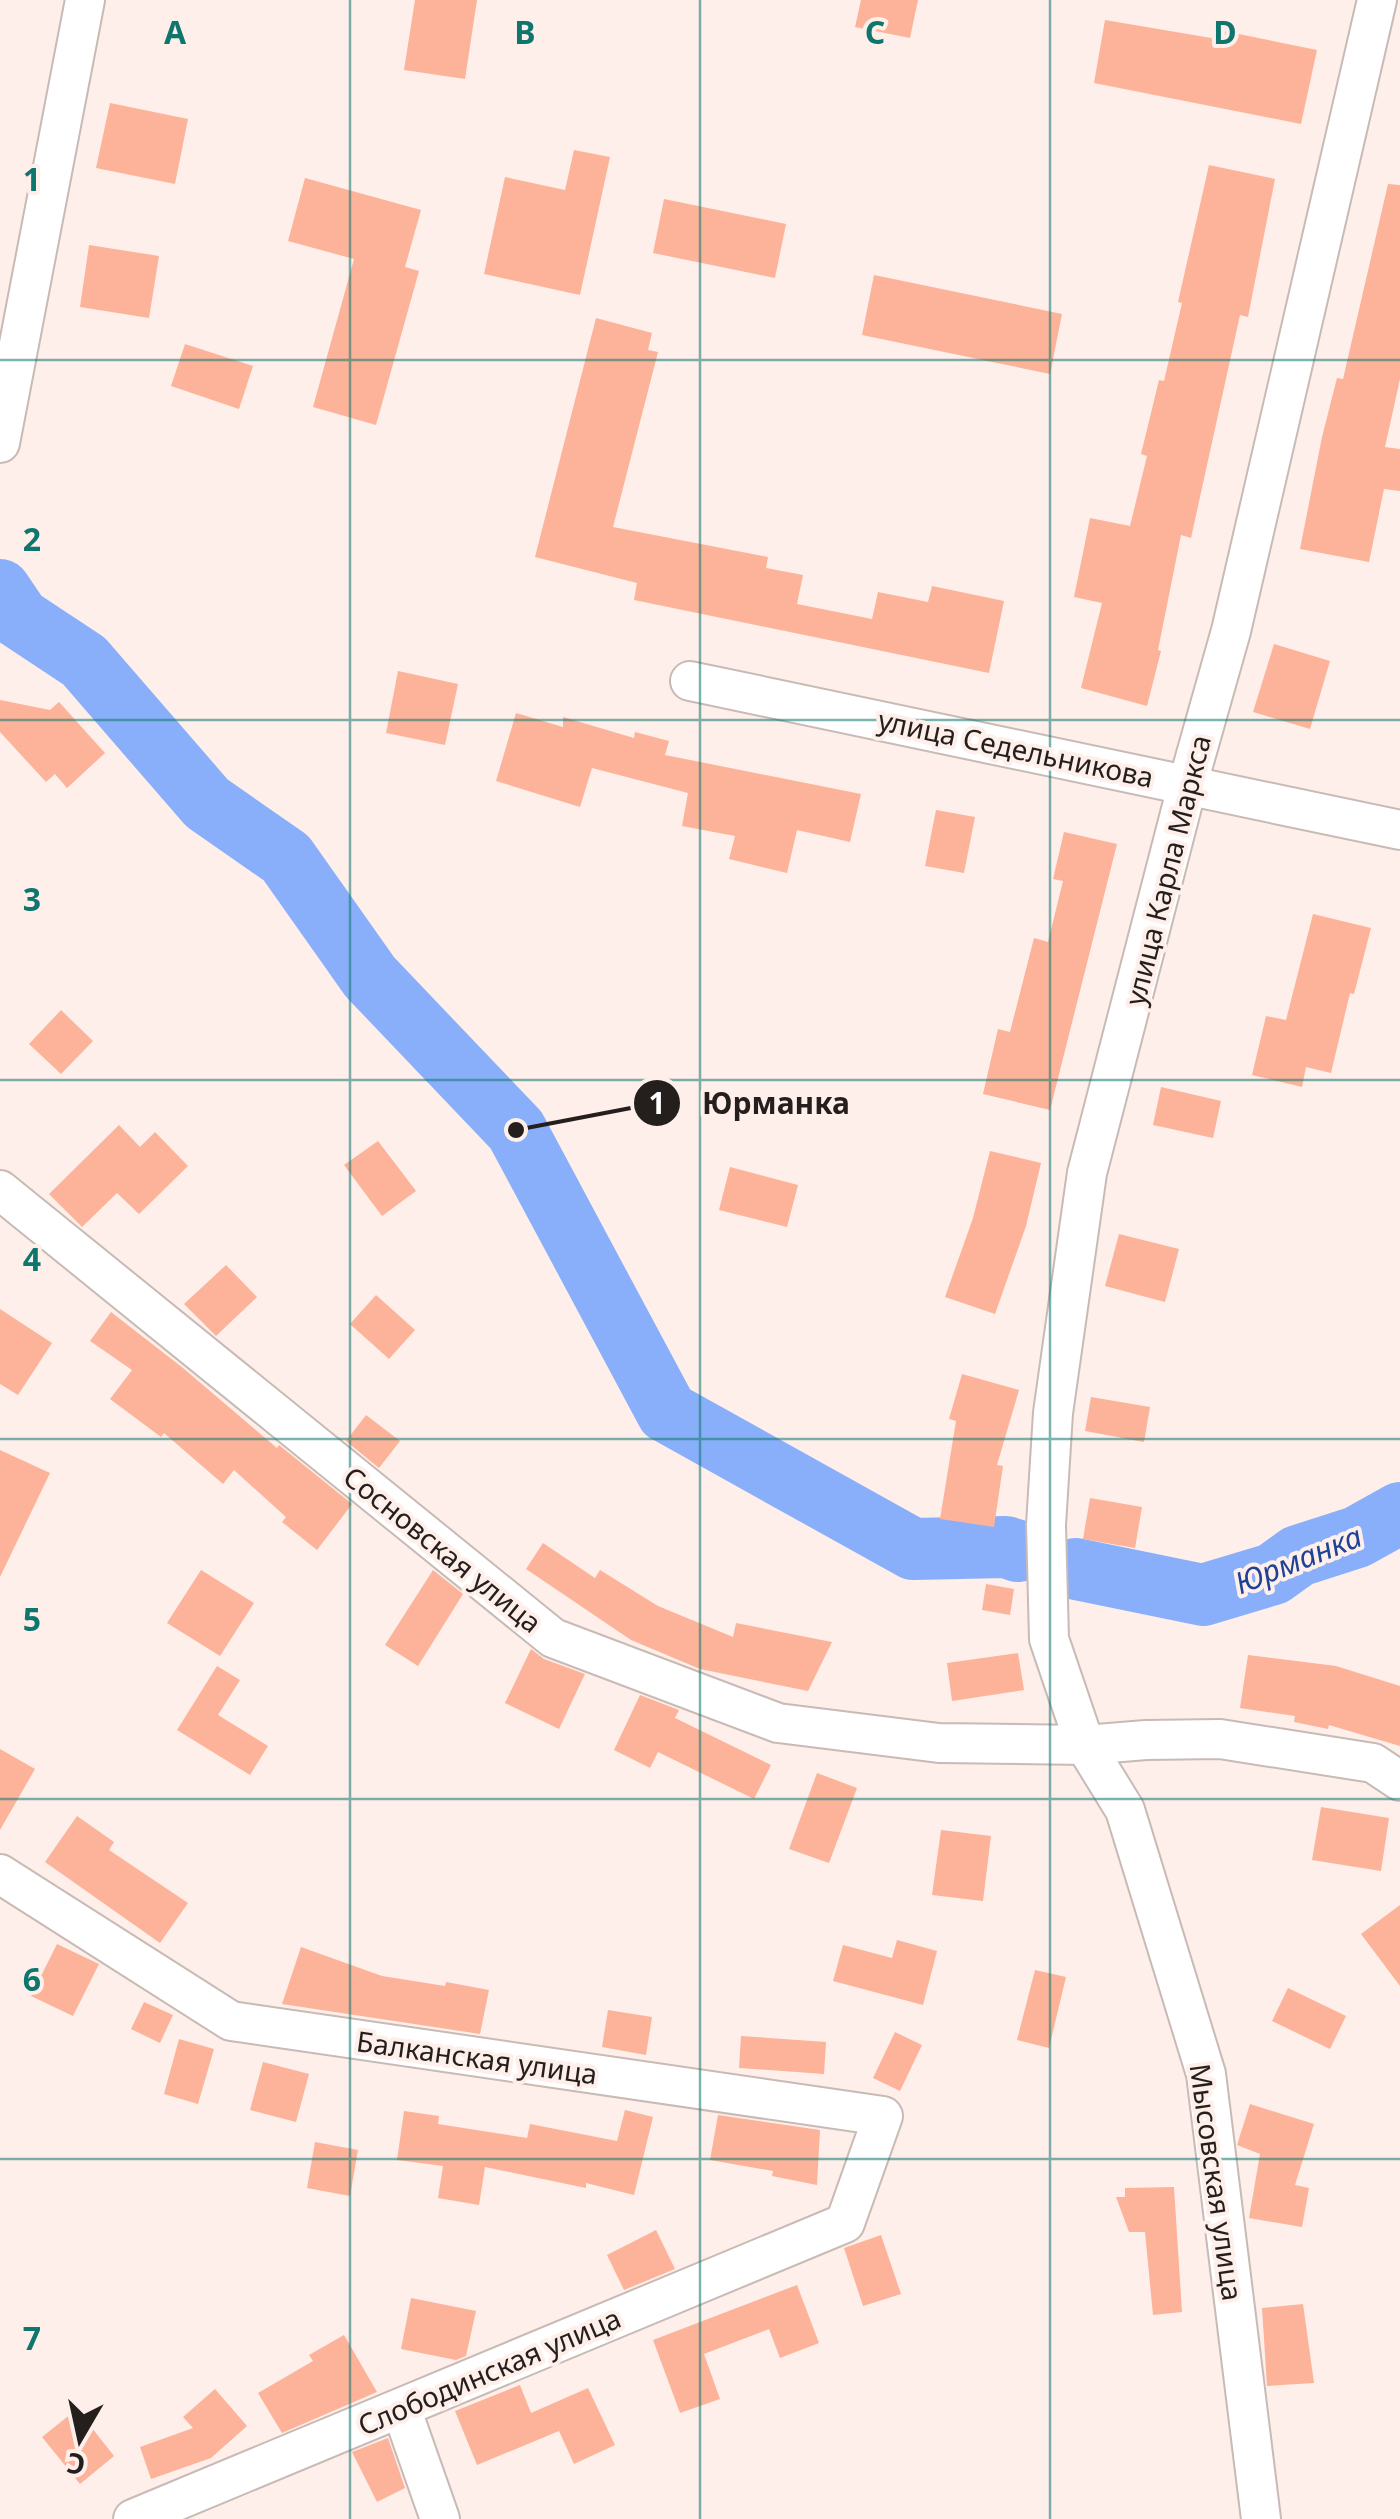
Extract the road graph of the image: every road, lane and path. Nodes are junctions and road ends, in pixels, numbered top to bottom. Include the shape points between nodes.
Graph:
1 (85, 0) edge
2 (1377, 0) edge
3 (0, 443) edge
4 (690, 682) dead end
5 (1188, 783) junction
6 (1400, 830) edge
7 (0, 1190) edge
8 (1085, 1745) junction
9 (1400, 1780) edge
10 (0, 1874) edge
11 (846, 2223) joint
12 (401, 2408) junction
13 (133, 2519) edge
14 (440, 2519) edge
15 (1261, 2519) edge

1 - 3 street
2 - 5 street, улица Карла Маркса via 1231,631
4 - 5 street, улица Седельникова
5 - 6 street, улица Седельникова
5 - 8 street, улица Карла Маркса via 1087,1173 1053,1413 1046,1525 1049,1638
7 - 8 street, Сосновская улица via 553,1638 778,1723 940,1743
8 - 9 street, Сосновская улица via 1220,1739 1373,1762
8 - 15 street, Мысовская улица via 1125,1810 1206,2074
10 - 11 street, Балканская улица via 231,2021 882,2116
11 - 12 street, Слободинская улица
12 - 13 street, Слободинская улица
12 - 14 street

